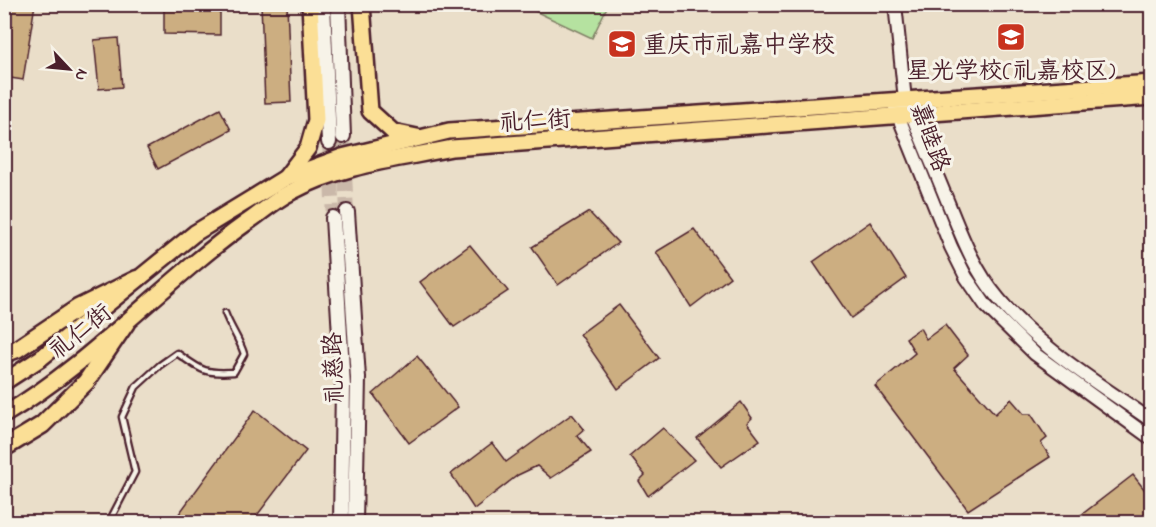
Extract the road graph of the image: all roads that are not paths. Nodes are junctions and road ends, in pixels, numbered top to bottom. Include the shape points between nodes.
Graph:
1 (310, 4) edge
2 (323, 4) edge
3 (338, 4) edge
4 (362, 4) edge
5 (895, 4) edge
6 (1152, 83) edge
7 (1152, 97) edge
8 (898, 101) junction
9 (905, 116) junction
10 (343, 136) tunnel mouth
11 (423, 138) junction
12 (329, 142) tunnel mouth
13 (285, 178) junction
14 (347, 212) tunnel mouth
15 (333, 218) tunnel mouth
16 (137, 279) junction
17 (225, 313) dead end
18 (126, 323) junction
19 (9, 351) edge
20 (4, 382) edge
21 (4, 415) edge
22 (1152, 421) edge
23 (1152, 439) edge
24 (4, 448) edge
25 (109, 522) edge
26 (341, 522) edge
27 (355, 522) edge

1 - 13 main road via 316,120 308,148
2 - 12 main road
3 - 10 main road
4 - 11 main road via 370,111 393,132
5 - 8 street
6 - 8 main road, 礼仁街
7 - 9 main road, 礼仁街
8 - 9 street
8 - 11 main road, 礼仁街 via 449,131
9 - 18 main road, 礼仁街 via 452,148 344,170 282,198 211,249
9 - 22 street, 嘉睦路 via 964,242 997,297 1043,343
9 - 23 street, 嘉睦路 via 951,247 986,306 1035,354
11 - 13 main road, 礼仁街 via 342,157
13 - 16 main road, 礼仁街 via 195,233
14 - 27 main road, 礼慈路 via 358,378
15 - 26 main road, 礼慈路 via 343,386
16 - 19 highway via 78,308
16 - 20 main road, 礼仁街 via 41,358
17 - 25 lane via 244,354 234,372 202,371 177,353 136,387 122,417 135,472
18 - 21 main road, 礼仁街 via 27,402
18 - 24 highway via 86,382 42,425

